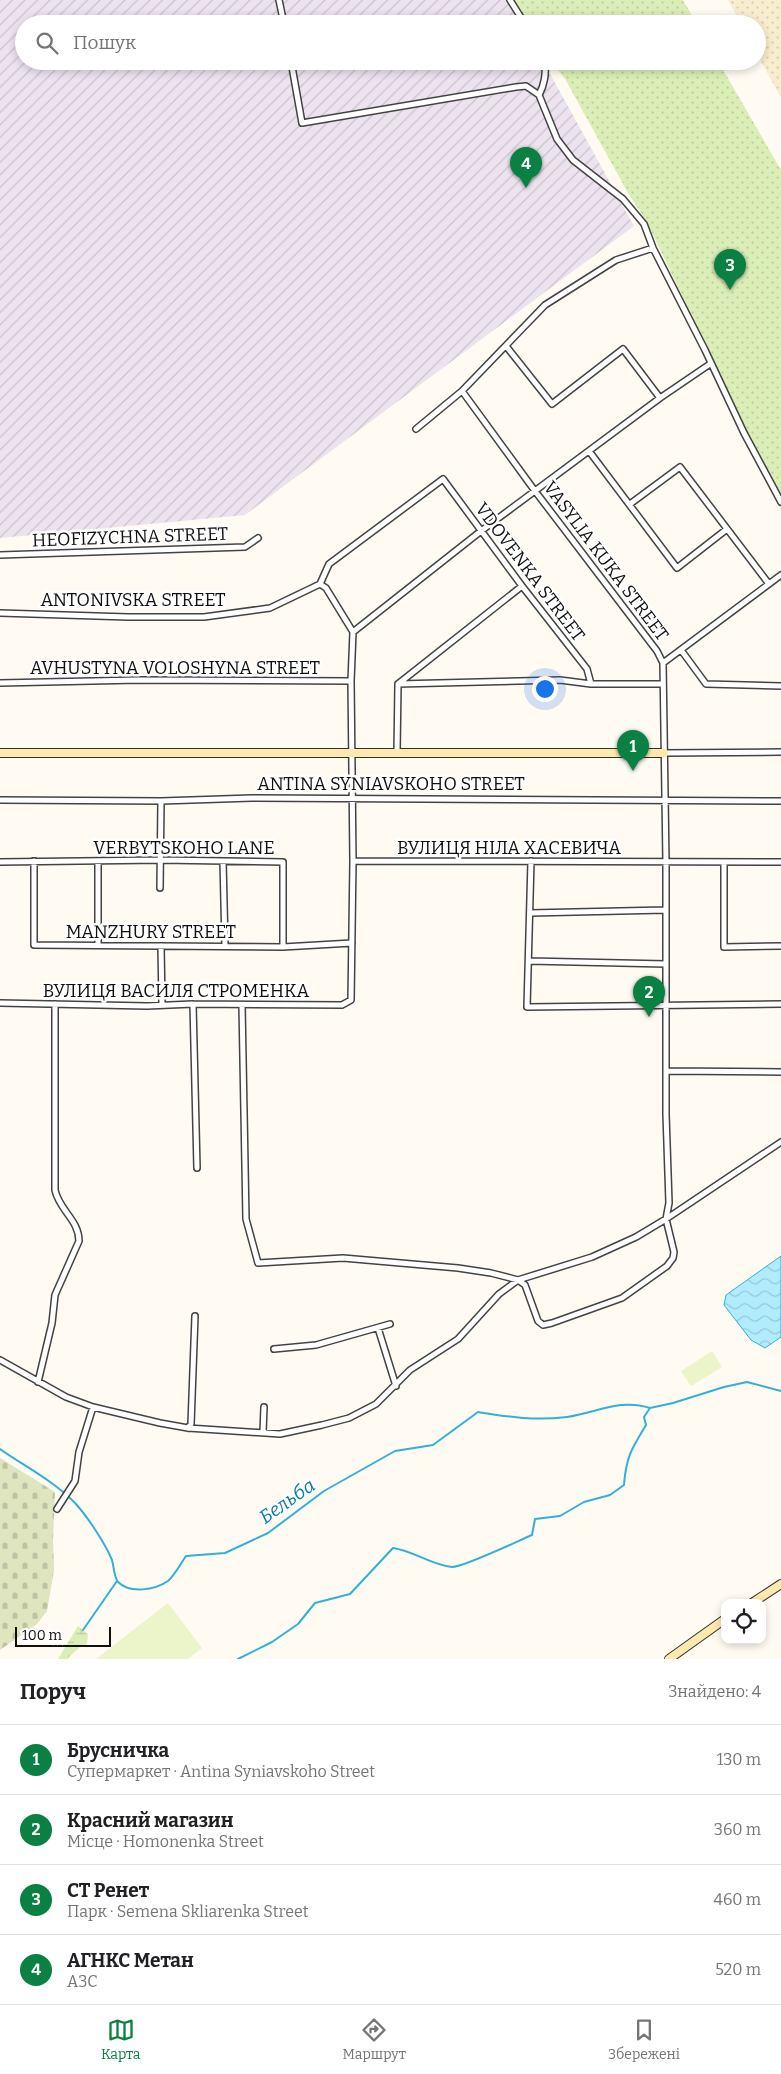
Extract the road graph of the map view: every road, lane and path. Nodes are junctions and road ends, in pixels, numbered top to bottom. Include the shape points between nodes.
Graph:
1 (279, 0) edge
2 (510, 0) edge
3 (282, 15) edge
4 (519, 15) edge
5 (293, 70) edge
6 (544, 70) edge
7 (539, 95) junction
8 (653, 248) junction
9 (506, 346) junction
10 (710, 364) junction
11 (462, 391) junction
12 (660, 398) junction
13 (416, 430) dead end
14 (590, 451) junction
15 (535, 491) junction
16 (781, 502) edge
17 (630, 504) junction
18 (727, 529) junction
19 (481, 531) junction
20 (258, 538) dead end
21 (0, 554) edge
22 (781, 575) edge
23 (320, 584) junction
24 (769, 584) junction
25 (522, 586) junction
26 (0, 613) edge
27 (353, 632) junction
28 (681, 650) junction
29 (663, 663) junction
30 (351, 681) junction
31 (0, 683) edge
32 (398, 684) junction
33 (591, 684) junction
34 (662, 684) junction
35 (781, 686) edge
36 (397, 752) junction
37 (781, 752) edge
38 (0, 753) edge
39 (352, 753) junction
40 (664, 753) junction
41 (0, 800) edge
42 (351, 800) junction
43 (665, 800) junction
44 (161, 801) junction
45 (781, 801) edge
46 (160, 860) junction
47 (34, 861) junction
48 (353, 861) junction
49 (531, 861) junction
50 (0, 862) edge
51 (98, 862) junction
52 (223, 862) junction
53 (666, 862) junction
54 (724, 862) junction
55 (781, 862) edge
56 (160, 888) dead end
57 (665, 910) junction
58 (530, 913) junction
59 (352, 943) junction
60 (98, 945) junction
61 (225, 945) junction
62 (161, 946) junction
63 (781, 946) edge
64 (283, 947) junction
65 (529, 961) junction
66 (666, 964) junction
67 (0, 1003) edge
68 (55, 1004) junction
69 (193, 1004) junction
70 (781, 1004) edge
71 (162, 1005) junction
72 (242, 1005) junction
73 (665, 1005) junction
74 (666, 1071) junction
75 (781, 1072) edge
76 (781, 1142) edge
77 (197, 1168) dead end
78 (666, 1219) junction
79 (518, 1280) junction
80 (194, 1316) dead end
81 (390, 1324) dead end
82 (378, 1328) junction
83 (274, 1348) dead end
84 (0, 1360) edge
85 (38, 1382) junction
86 (396, 1386) junction
87 (93, 1407) junction
88 (264, 1407) dead end
89 (188, 1428) junction
90 (263, 1432) junction
91 (57, 1509) dead end
92 (781, 1584) edge
93 (758, 1599) edge
94 (721, 1623) edge
95 (669, 1659) edge

1 - 3 street
2 - 4 street
5 - 7 street via 302,123 516,87 526,86
6 - 7 street
7 - 8 street via 557,138 573,160 623,199 644,224
8 - 9 street via 616,260 545,304
8 - 10 street
9 - 11 street
9 - 12 street via 552,404 623,349
10 - 12 street
10 - 16 street
11 - 13 street
11 - 15 street, VASYLIA KUKA STREET
12 - 14 street
14 - 15 street
14 - 17 street
15 - 19 street
15 - 29 street, VASYLIA KUKA STREET
17 - 18 street via 680,467
17 - 18 street via 677,568
18 - 24 street
19 - 23 street, VDOVENKA STREET via 443,478 329,564
19 - 25 street, VDOVENKA STREET
19 - 27 street
20 - 21 street, HEOFIZYCHNA STREET via 245,548
22 - 24 street
23 - 26 street, ANTONIVSKA STREET via 270,608 204,616 128,618
23 - 27 street via 326,588
24 - 28 street
25 - 32 street
25 - 33 street, VDOVENKA STREET via 587,669
27 - 30 street
28 - 29 street
28 - 35 street via 706,684
29 - 34 street, VASYLIA KUKA STREET
30 - 31 street, AVHUSTYNA VOLOSHYNA STREET
30 - 39 street
32 - 33 street via 560,680
32 - 36 street
33 - 34 street
34 - 40 street, VASYLIA KUKA STREET
36 - 39 street, ANTINA SYNIAVSKOHO STREET
36 - 40 street, ANTINA SYNIAVSKOHO STREET
37 - 40 street, ANTINA SYNIAVSKOHO STREET
38 - 39 street, ANTINA SYNIAVSKOHO STREET
39 - 42 street
40 - 43 street, VASYLIA KUKA STREET
41 - 44 street, ANTINA SYNIAVSKOHO STREET
42 - 43 street, ANTINA SYNIAVSKOHO STREET
42 - 44 street, ANTINA SYNIAVSKOHO STREET via 252,798
42 - 48 street
43 - 45 street, ANTINA SYNIAVSKOHO STREET
43 - 53 street, VASYLIA KUKA STREET
44 - 46 street
46 - 51 street, VERBYTSKOHO LANE
46 - 52 street, VERBYTSKOHO LANE
46 - 56 street
47 - 50 street, VERBYTSKOHO LANE
47 - 51 street, VERBYTSKOHO LANE
47 - 60 street, MANZHURY STREET via 34,945
48 - 49 street, ВУЛИЦЯ НІЛА ХАСЕВИЧА
48 - 59 street
49 - 53 street, ВУЛИЦЯ НІЛА ХАСЕВИЧА
49 - 58 street
51 - 60 street
52 - 61 street
52 - 64 street, VERBYTSKOHO LANE via 283,862
53 - 54 street, ВУЛИЦЯ НІЛА ХАСЕВИЧА
53 - 57 street, VASYLIA KUKA STREET
54 - 55 street, ВУЛИЦЯ НІЛА ХАСЕВИЧА
54 - 63 street via 724,947
57 - 58 street
57 - 66 street, VASYLIA KUKA STREET
58 - 65 street
59 - 64 street, MANZHURY STREET
59 - 72 street, ВУЛИЦЯ ВАСИЛЯ СТРОМЕНКА via 351,1000 342,1005
60 - 62 street, MANZHURY STREET
61 - 62 street, MANZHURY STREET
61 - 64 street, MANZHURY STREET
62 - 71 street
65 - 66 street
65 - 73 street via 527,1007
66 - 73 street, VASYLIA KUKA STREET
67 - 68 street, ВУЛИЦЯ ВАСИЛЯ СТРОМЕНКА
68 - 71 street, ВУЛИЦЯ ВАСИЛЯ СТРОМЕНКА
68 - 85 street via 55,1190 59,1202 74,1222 79,1242 55,1295
69 - 71 street, ВУЛИЦЯ ВАСИЛЯ СТРОМЕНКА
69 - 72 street, ВУЛИЦЯ ВАСИЛЯ СТРОМЕНКА
69 - 77 street
70 - 73 street
72 - 79 street via 246,1219 258,1263 343,1258 458,1268
73 - 74 street, VASYLIA KUKA STREET
74 - 75 street
74 - 78 street, VASYLIA KUKA STREET via 669,1203
76 - 78 street
78 - 79 street via 592,1257
78 - 79 street via 674,1247 673,1258 660,1272 622,1298 543,1325 538,1321 525,1285
79 - 86 street via 500,1294 458,1339 410,1370
80 - 89 street via 194,1375 191,1424
81 - 82 street
82 - 83 street via 316,1344
82 - 86 street
84 - 85 street
85 - 87 street
86 - 90 street via 376,1404 349,1418 280,1434
87 - 89 street
87 - 91 street via 83,1435 75,1481
88 - 90 street
89 - 90 street
92 - 93 street
94 - 95 street

